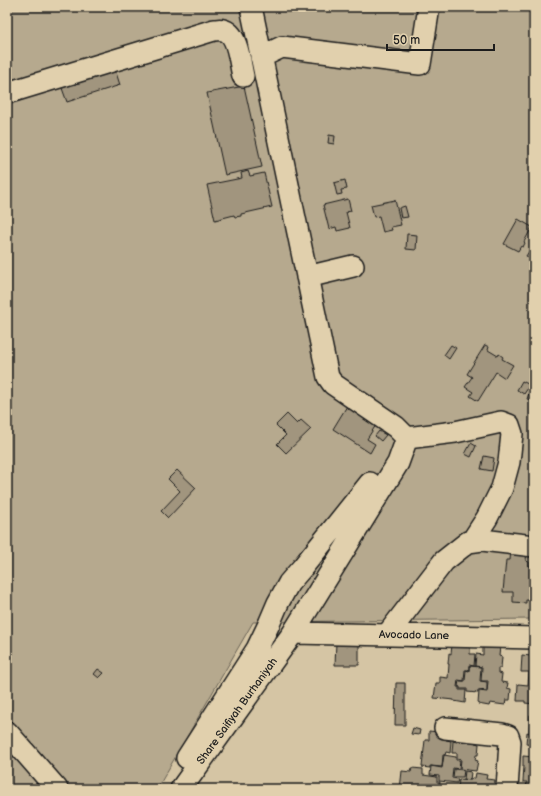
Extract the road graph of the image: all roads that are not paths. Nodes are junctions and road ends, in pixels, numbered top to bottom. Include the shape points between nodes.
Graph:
1 (251, 7) edge
2 (429, 7) edge
3 (261, 57) junction
4 (243, 76) dead end
5 (7, 93) edge
6 (353, 266) dead end
7 (307, 277) junction
8 (407, 438) junction
9 (370, 483) dead end
10 (472, 542) junction
11 (534, 546) edge
12 (293, 633) junction
13 (387, 635) junction
14 (534, 638) edge
15 (445, 728) dead end
16 (7, 732) edge
17 (57, 789) edge
18 (168, 789) edge
19 (181, 789) edge
20 (507, 789) edge

1 - 3 street
2 - 3 street via 420,64 282,48
3 - 7 street
4 - 5 street via 235,42 230,33 214,30
6 - 7 street
7 - 8 street via 328,377 332,384 396,427
8 - 10 street via 455,432 500,422 509,425 512,434 509,462 502,488
8 - 12 street, Share Saifiyah Burhaniyah via 398,463
9 - 18 street via 289,583 257,649
10 - 11 street via 482,540
10 - 13 street via 468,542 444,561
12 - 13 street, Avocado Lane
12 - 19 street, Share Saifiyah Burhaniyah
13 - 14 street, Avocado Lane
15 - 20 street via 508,736 510,742
16 - 17 street

